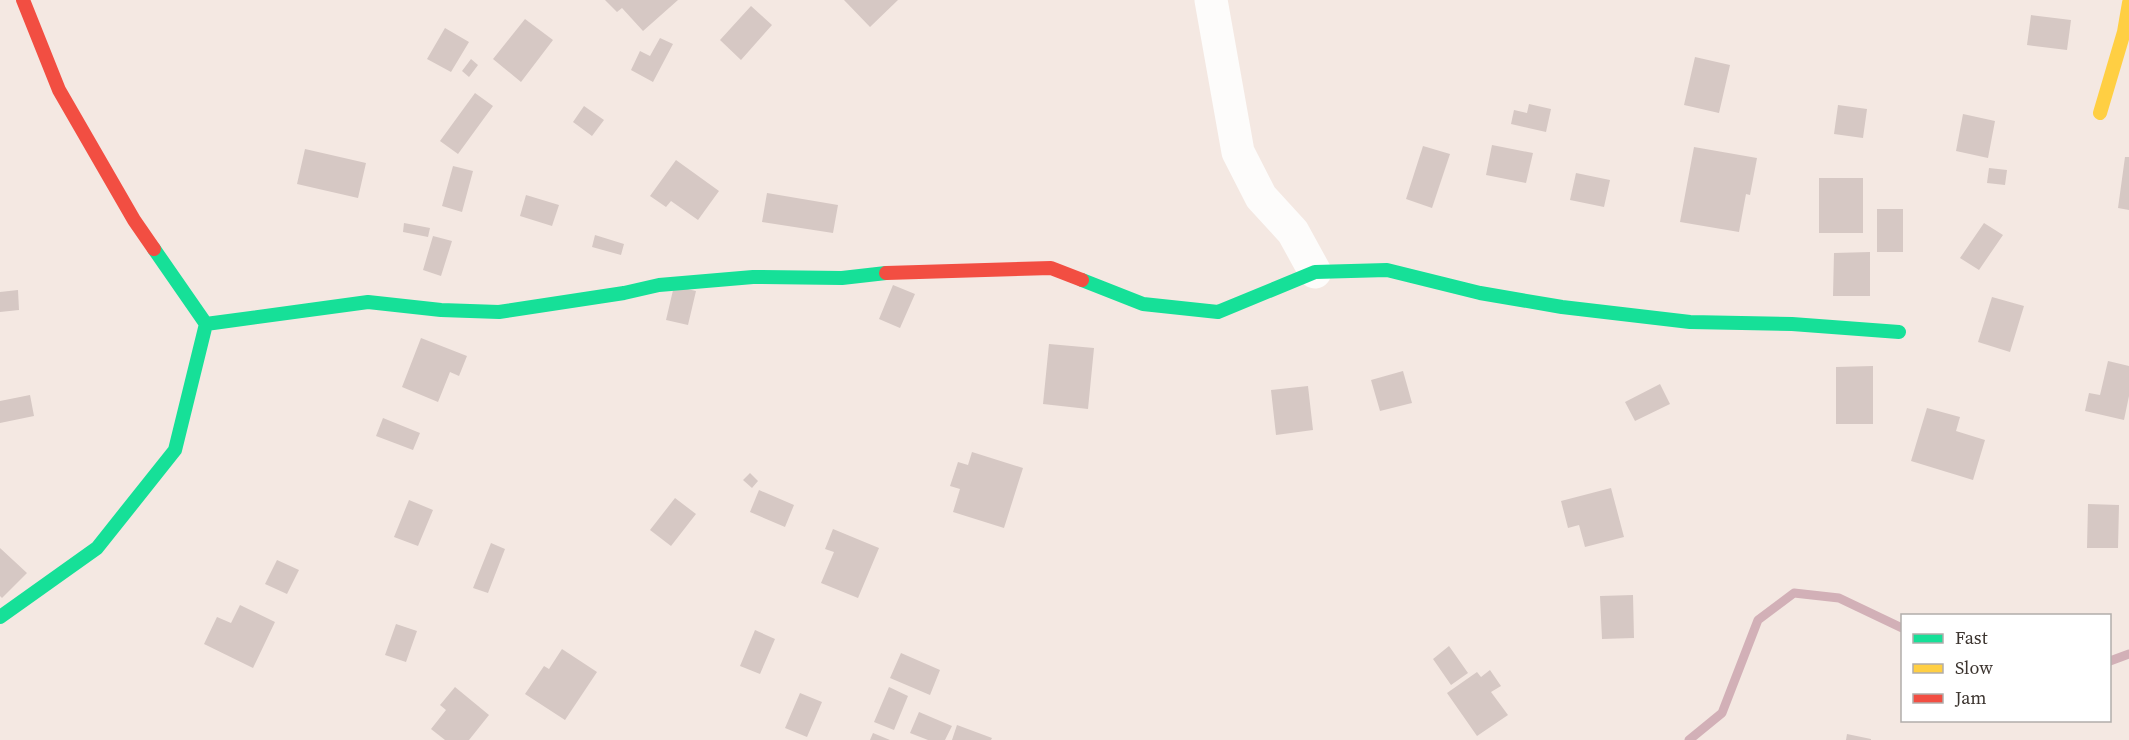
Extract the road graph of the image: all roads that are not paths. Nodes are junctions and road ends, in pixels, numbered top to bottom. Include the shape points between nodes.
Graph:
1 (23, 0) edge
2 (1211, 0) edge
3 (2129, 3) edge
4 (2100, 113) dead end
5 (1315, 272) junction
6 (206, 324) junction
7 (1899, 332) dead end
8 (0, 617) edge

1 - 6 street via 59,90 134,220
2 - 5 street via 1238,152 1261,197 1293,232
3 - 4 street
5 - 6 street via 1218,312 1143,304 1051,268 987,268 842,278 753,277 659,285 499,312 368,302
5 - 7 street via 1387,270 1492,295 1690,322
6 - 8 street via 175,450 97,548

